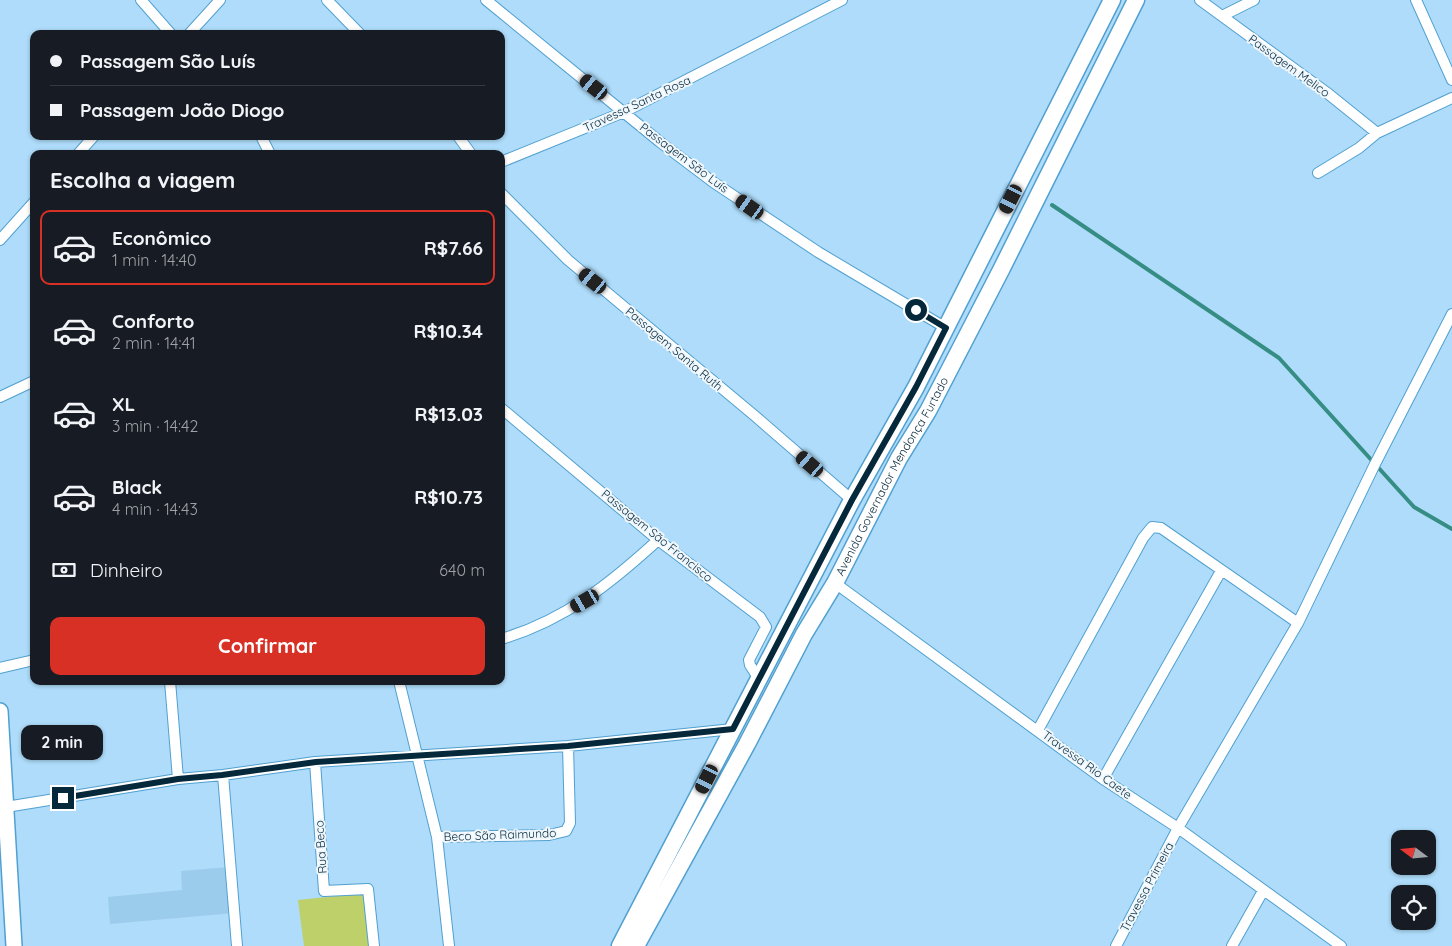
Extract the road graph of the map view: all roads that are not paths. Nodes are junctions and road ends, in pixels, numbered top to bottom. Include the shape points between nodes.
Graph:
1 (141, 0) edge
2 (220, 0) edge
3 (327, 0) edge
4 (486, 0) edge
5 (842, 0) edge
6 (1112, 0) edge
7 (1136, 0) edge
8 (1200, 0) edge
9 (1254, 0) edge
10 (1416, 0) edge
11 (1222, 16) junction
12 (167, 30) edge
13 (193, 30) edge
14 (356, 30) edge
15 (1452, 80) edge
16 (1452, 98) edge
17 (624, 112) junction
18 (1377, 133) junction
19 (90, 140) edge
20 (82, 150) edge
21 (505, 160) edge
22 (1318, 174) dead end
23 (505, 197) edge
24 (30, 206) edge
25 (0, 240) edge
26 (1452, 314) edge
27 (946, 328) junction
28 (30, 383) edge
29 (0, 397) edge
30 (505, 411) edge
31 (852, 500) junction
32 (658, 540) junction
33 (1221, 571) junction
34 (835, 583) junction
35 (1298, 623) junction
36 (505, 637) edge
37 (30, 661) edge
38 (0, 668) edge
39 (759, 679) junction
40 (170, 685) edge
41 (400, 685) edge
42 (0, 711) edge
43 (733, 729) junction
44 (1038, 730) junction
45 (568, 746) junction
46 (416, 756) junction
47 (316, 762) junction
48 (222, 775) junction
49 (178, 779) junction
50 (1103, 779) junction
51 (6, 807) junction
52 (1178, 828) junction
53 (437, 837) junction
54 (1263, 891) junction
55 (14, 946) edge
56 (237, 946) edge
57 (374, 946) edge
58 (449, 946) edge
59 (620, 946) edge
60 (636, 946) edge
61 (1116, 946) edge
62 (1232, 946) edge
63 (1340, 946) edge

1 - 12 street
2 - 13 street
3 - 14 street
4 - 17 street, Passagem São Luís
5 - 17 street, Travessa Santa Rosa
6 - 27 main road, Avenida Governador Mendonça Furtado
7 - 34 main road, Avenida Governador Mendonça Furtado via 970,330
8 - 11 street, Passagem Melico
9 - 11 street
10 - 15 street
11 - 18 street, Passagem Melico
16 - 18 street
17 - 21 street, Travessa Santa Rosa
17 - 27 street, Passagem São Luís via 705,176 763,216
18 - 22 street
19 - 20 street
23 - 31 street, Passagem Santa Ruth via 568,260
24 - 25 street
26 - 35 street, Travessa Primeira
27 - 31 main road, Avenida Governador Mendonça Furtado
28 - 29 street
30 - 32 street, Passagem São Francisco
31 - 39 main road, Avenida Governador Mendonça Furtado
32 - 36 street via 585,601 560,616
32 - 39 street, Passagem São Francisco via 764,622 765,631 749,660
33 - 35 street
33 - 44 street via 1161,528 1149,530
33 - 50 street
34 - 44 street, Travessa Rio Caete
34 - 60 main road, Avenida Governador Mendonça Furtado via 804,634
35 - 52 street, Travessa Primeira
37 - 38 street
39 - 43 main road, Avenida Governador Mendonça Furtado
40 - 49 street
41 - 46 street
42 - 51 street
43 - 45 street
43 - 59 main road, Avenida Governador Mendonça Furtado
44 - 50 street, Travessa Rio Caete
45 - 46 street
45 - 53 street, Beco São Raimundo via 570,823 566,831 550,835
46 - 47 street
46 - 53 street
47 - 48 street
47 - 57 street, Rua Beco via 324,891 368,889
48 - 49 street
48 - 56 street
49 - 51 street
50 - 52 street, Travessa Rio Caete
51 - 55 street
52 - 54 street, Travessa Rio Caete
52 - 61 street, Travessa Primeira
53 - 58 street
54 - 62 street
54 - 63 street, Travessa Rio Caete

